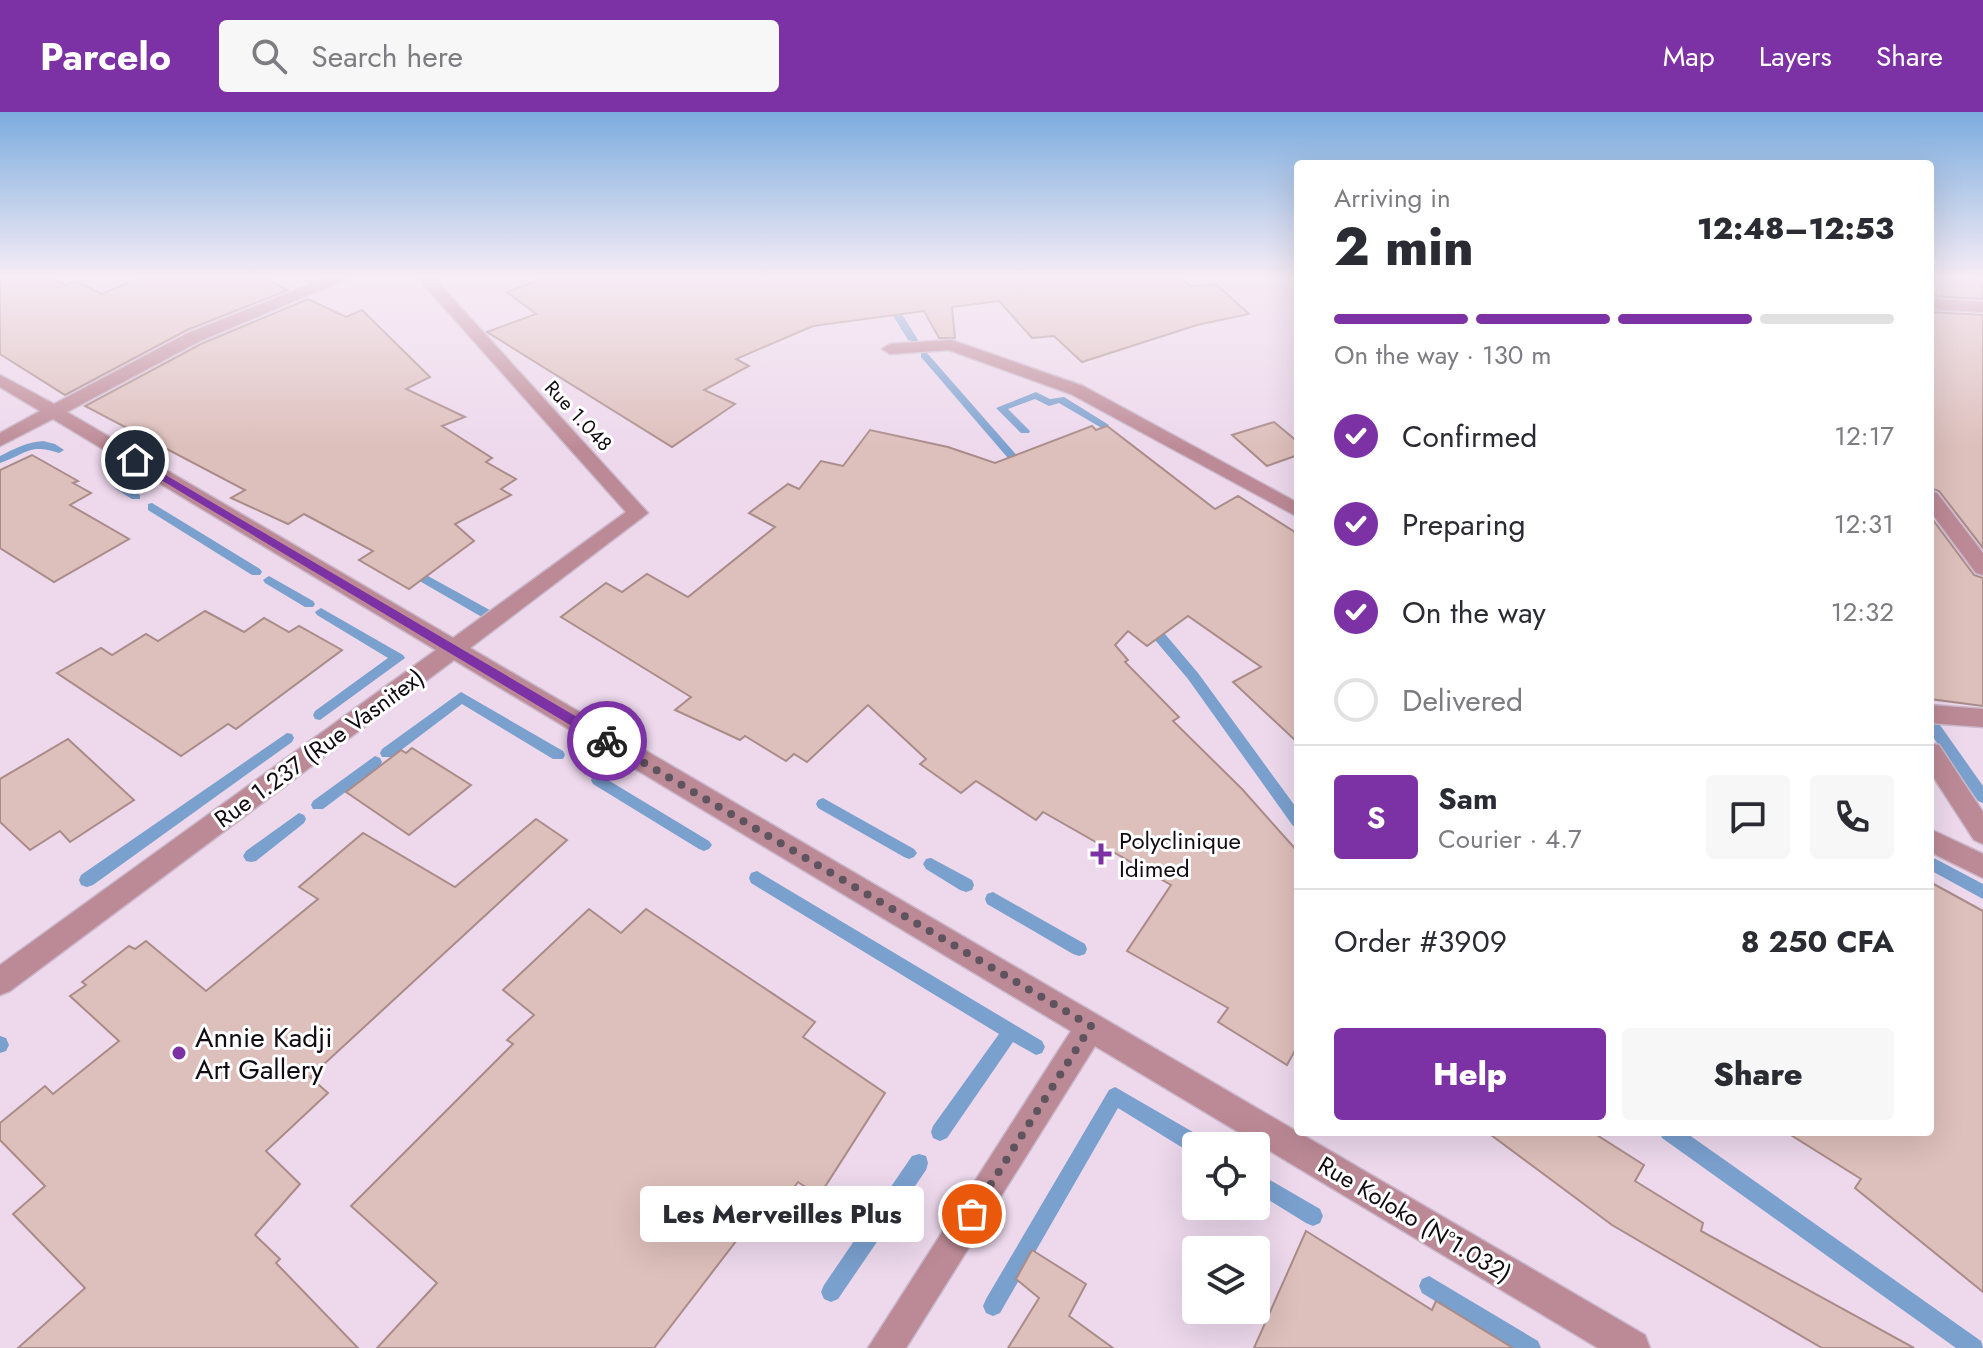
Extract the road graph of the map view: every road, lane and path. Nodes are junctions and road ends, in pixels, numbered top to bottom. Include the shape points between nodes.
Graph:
1 (202, 334) edge
2 (475, 334) edge
3 (890, 349) dead end
4 (0, 380) edge
5 (56, 413) junction
6 (0, 440) edge
7 (1934, 502) edge
8 (1294, 509) edge
9 (638, 513) joint
10 (1983, 568) edge
11 (452, 650) junction
12 (1934, 714) edge
13 (1983, 718) edge
14 (1934, 758) edge
15 (1983, 833) edge
16 (1934, 842) edge
17 (1983, 867) edge
18 (0, 982) edge
19 (1091, 1026) junction
20 (886, 1348) edge
21 (1632, 1348) edge

1 - 5 street
2 - 9 street, Rue 1.048
3 - 8 street via 951,345 1077,390
4 - 5 street, Rue Koloko (N°1.032)
5 - 6 street
5 - 11 street, Rue Koloko (N°1.032)
7 - 10 street
9 - 11 street, Rue 1.237 (Rue Vasnitex)
11 - 18 street, Rue 1.237 (Rue Vasnitex)
11 - 19 street, Rue Koloko (N°1.032)
12 - 13 street
14 - 15 street
16 - 17 street
19 - 20 street
19 - 21 street, Rue Koloko (N°1.032)

